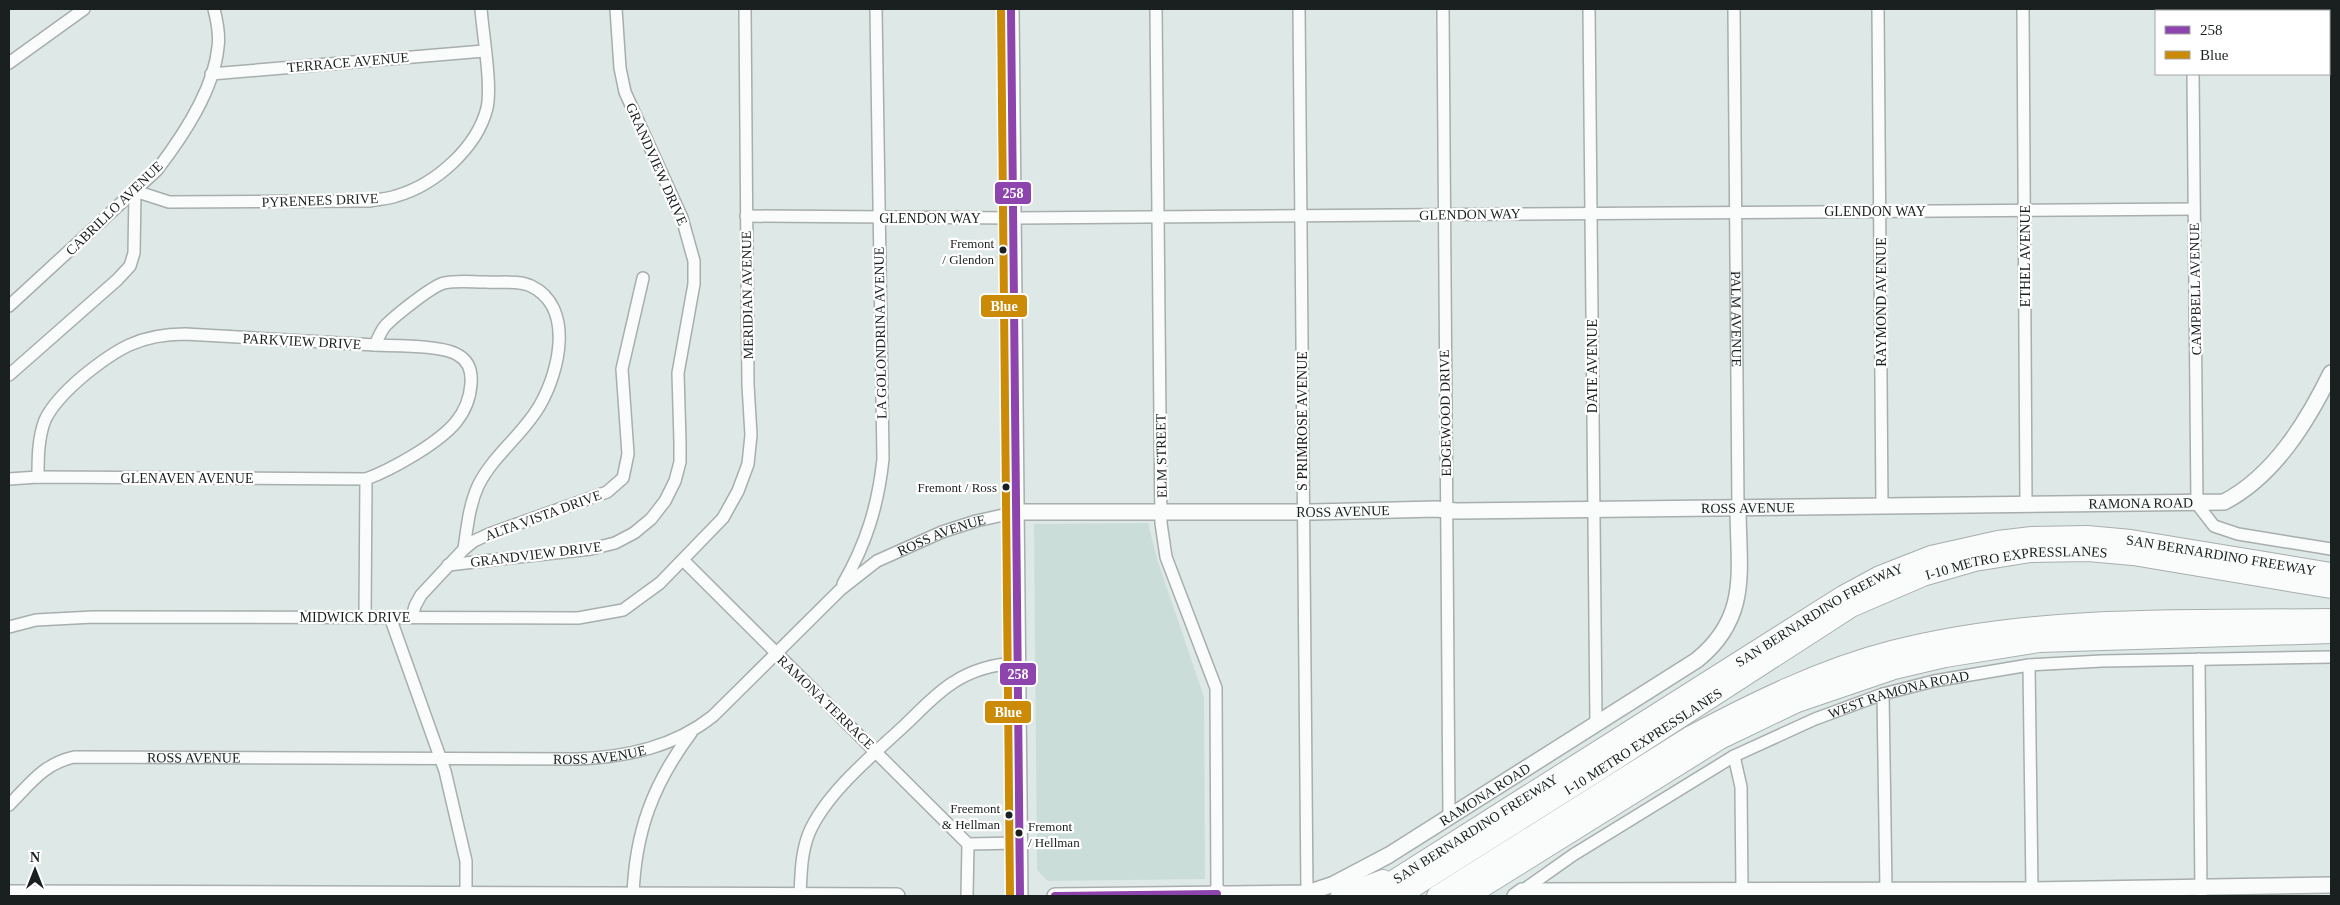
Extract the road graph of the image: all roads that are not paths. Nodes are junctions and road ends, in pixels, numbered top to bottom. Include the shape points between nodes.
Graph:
1 (84, 9) edge
2 (214, 9) edge
3 (481, 9) edge
4 (616, 9) edge
5 (745, 9) edge
6 (876, 9) edge
7 (1011, 9) edge
8 (1156, 9) edge
9 (1299, 9) edge
10 (1443, 9) edge
11 (1589, 9) edge
12 (1734, 9) edge
13 (1878, 9) edge
14 (2023, 9) edge
15 (484, 51) junction
16 (9, 64) edge
17 (211, 74) junction
18 (2193, 75) edge
19 (135, 190) junction
20 (2194, 209) junction
21 (2025, 210) junction
22 (1880, 211) junction
23 (1735, 212) junction
24 (1591, 214) junction
25 (1444, 215) junction
26 (746, 216) junction
27 (1301, 216) junction
28 (878, 217) junction
29 (1159, 217) junction
30 (1013, 218) junction
31 (643, 278) dead end
32 (9, 306) edge
33 (375, 345) junction
34 (2331, 373) edge
35 (9, 375) edge
36 (38, 477) junction
37 (366, 479) junction
38 (9, 480) edge
39 (2026, 504) junction
40 (2198, 504) junction
41 (1882, 505) junction
42 (1738, 506) junction
43 (1593, 508) junction
44 (1446, 510) junction
45 (1161, 511) junction
46 (1303, 511) junction
47 (1017, 512) junction
48 (464, 549) junction
49 (2331, 549) edge
50 (683, 560) junction
51 (448, 565) junction
52 (2331, 573) edge
53 (2331, 588) edge
54 (840, 590) junction
55 (365, 618) junction
56 (390, 618) junction
57 (412, 618) junction
58 (2331, 619) edge
59 (9, 627) edge
60 (1727, 628) joint
61 (2331, 633) edge
62 (777, 654) junction
63 (1875, 656) junction
64 (2331, 657) edge
65 (2199, 659) junction
66 (1018, 663) junction
67 (2029, 665) junction
68 (1834, 688) junction
69 (1883, 694) junction
70 (1596, 723) junction
71 (692, 732) junction
72 (877, 752) junction
73 (1734, 756) junction
74 (439, 760) junction
75 (9, 806) edge
76 (1449, 816) junction
77 (1020, 842) junction
78 (968, 844) junction
79 (1530, 858) junction
80 (1410, 870) junction
81 (2331, 885) edge
82 (1886, 890) junction
83 (2032, 890) junction
84 (1742, 891) junction
85 (2200, 891) edge
86 (9, 893) edge
87 (1307, 893) junction
88 (1519, 894) edge
89 (1597, 894) edge
90 (1708, 894) edge
91 (104, 895) edge
92 (201, 895) edge
93 (318, 895) edge
94 (466, 896) edge
95 (633, 896) edge
96 (800, 896) edge
97 (897, 896) edge
98 (967, 896) edge
99 (1020, 896) edge
100 (1055, 896) edge
101 (1217, 896) edge
102 (1341, 896) edge
103 (1369, 896) edge
104 (1399, 896) edge
105 (1437, 896) edge
106 (1468, 896) edge
107 (1476, 896) edge

1 - 16 street
2 - 17 street, CABRILLO AVENUE via 218,47
3 - 15 street, PYRENEES DRIVE
4 - 51 street, GRANDVIEW DRIVE via 625,92 682,218 694,261 694,284 678,373 680,462 675,481 651,519 615,544
5 - 26 street, MERIDIAN AVENUE
6 - 28 street, LA GOLONDRINA AVENUE
7 - 30 street
8 - 29 street, ELM STREET
9 - 27 street, S PRIMROSE AVENUE
10 - 25 street, EDGEWOOD DRIVE
11 - 24 street, DATE AVENUE
12 - 23 street, PALM AVENUE
13 - 22 street, RAYMOND AVENUE
14 - 21 street, ETHEL AVENUE
15 - 17 street, TERRACE AVENUE
15 - 19 street, PYRENEES DRIVE via 487,107 479,130 464,152 443,170 420,186 396,196 337,202 169,202
17 - 19 street, CABRILLO AVENUE via 189,126 157,170
18 - 20 street, CAMPBELL AVENUE
19 - 32 street, CABRILLO AVENUE
19 - 35 street via 135,247 130,266
20 - 21 street, GLENDON WAY
20 - 40 street, CAMPBELL AVENUE
21 - 22 street, GLENDON WAY
21 - 39 street, ETHEL AVENUE
22 - 23 street, GLENDON WAY
22 - 41 street, RAYMOND AVENUE
23 - 24 street, GLENDON WAY
23 - 42 street, PALM AVENUE
24 - 25 street, GLENDON WAY
24 - 43 street, DATE AVENUE
25 - 27 street, GLENDON WAY
25 - 44 street, EDGEWOOD DRIVE
26 - 28 street, GLENDON WAY
26 - 50 street, MERIDIAN AVENUE via 751,435 748,464 724,518
27 - 29 street, GLENDON WAY
27 - 46 street, S PRIMROSE AVENUE
28 - 30 street, GLENDON WAY
28 - 54 street, LA GOLONDRINA AVENUE via 883,459 879,494 870,526
29 - 30 street, GLENDON WAY
29 - 45 street, ELM STREET
30 - 47 street
31 - 48 street, ALTA VISTA DRIVE via 622,369 628,454 623,478 607,492 480,537
33 - 36 street, PARKVIEW DRIVE via 185,334 163,334 139,340 108,356 70,387 54,405 41,435
33 - 37 street via 458,354 468,363 472,377 465,408 445,433 385,472
33 - 48 street, PARKVIEW DRIVE via 385,326 436,286 446,282 530,285 555,309 558,351 552,378 535,413 494,460 477,488 470,508
34 - 40 street via 2296,434 2254,481 2224,502
36 - 37 street, GLENAVEN AVENUE
36 - 38 street, GLENAVEN AVENUE
37 - 55 street
39 - 40 street, RAMONA ROAD
39 - 41 street, ROSS AVENUE
40 - 49 street, RAMONA ROAD via 2214,526
41 - 42 street, ROSS AVENUE
42 - 43 street, ROSS AVENUE
42 - 60 street, PALM AVENUE via 1737,596
43 - 44 street, ROSS AVENUE
43 - 70 street, DATE AVENUE
44 - 46 street, ROSS AVENUE
44 - 76 street, EDGEWOOD DRIVE
45 - 46 street, ROSS AVENUE
45 - 47 street, ROSS AVENUE
45 - 101 street, ELM STREET via 1166,557 1216,688
46 - 87 street, S PRIMROSE AVENUE
47 - 54 street, ROSS AVENUE via 976,521 912,544 877,561
47 - 66 street
48 - 51 street, ALTA VISTA DRIVE
50 - 57 street, MIDWICK DRIVE via 660,583 623,610 578,618
50 - 62 street, RAMONA TERRACE
51 - 57 street, ALTA VISTA DRIVE via 416,603
52 - 80 highway, SAN BERNARDINO FREEWAY via 2131,540 2087,536 1998,541 1931,556 1880,576 1843,596
53 - 104 highway, I-10 METRO EXPRESSLANES via 2133,555 2088,551 2031,552 1923,576 1851,607
54 - 62 street, ROSS AVENUE
55 - 56 street, MIDWICK DRIVE
55 - 59 street, MIDWICK DRIVE via 93,617 36,620
56 - 57 street, MIDWICK DRIVE
56 - 74 street
58 - 63 highway, I-10 METRO EXPRESSLANES via 2003,629 1947,638
60 - 70 street, RAMONA ROAD via 1697,660
61 - 68 highway via 2039,642 1936,659
62 - 71 street, ROSS AVENUE
62 - 72 street, RAMONA TERRACE
63 - 68 highway
63 - 105 highway, I-10 METRO EXPRESSLANES via 1791,687 1699,732
64 - 65 street, WEST RAMONA ROAD
65 - 67 street, WEST RAMONA ROAD
65 - 85 street
66 - 72 street via 983,667 954,682
66 - 77 street
67 - 69 street, WEST RAMONA ROAD via 1934,681
67 - 83 street
68 - 79 highway via 1720,739
69 - 73 street, WEST RAMONA ROAD via 1814,719
69 - 82 street
70 - 76 street, RAMONA ROAD
71 - 74 street, ROSS AVENUE via 661,746 602,758
71 - 95 street via 667,768 646,813 635,861
72 - 78 street, RAMONA TERRACE
72 - 96 street via 836,793 815,822 803,852
73 - 84 street via 1742,787
73 - 88 street, WEST RAMONA ROAD via 1574,855
74 - 75 street, ROSS AVENUE via 74,758 58,761 46,768
74 - 94 street via 445,771 466,861
76 - 87 street, RAMONA ROAD via 1389,855 1334,884
77 - 78 street
77 - 99 street
78 - 98 street
79 - 106 highway
79 - 107 highway
80 - 102 highway
80 - 103 highway, SAN BERNARDINO FREEWAY
81 - 85 street
82 - 83 street
82 - 84 street
83 - 85 street
84 - 90 street
86 - 91 street
87 - 101 street, RAMONA ROAD
88 - 89 street
89 - 90 street
91 - 92 street
92 - 93 street
93 - 94 street
94 - 95 street
95 - 96 street
96 - 97 street
100 - 101 street, RAMONA ROAD

